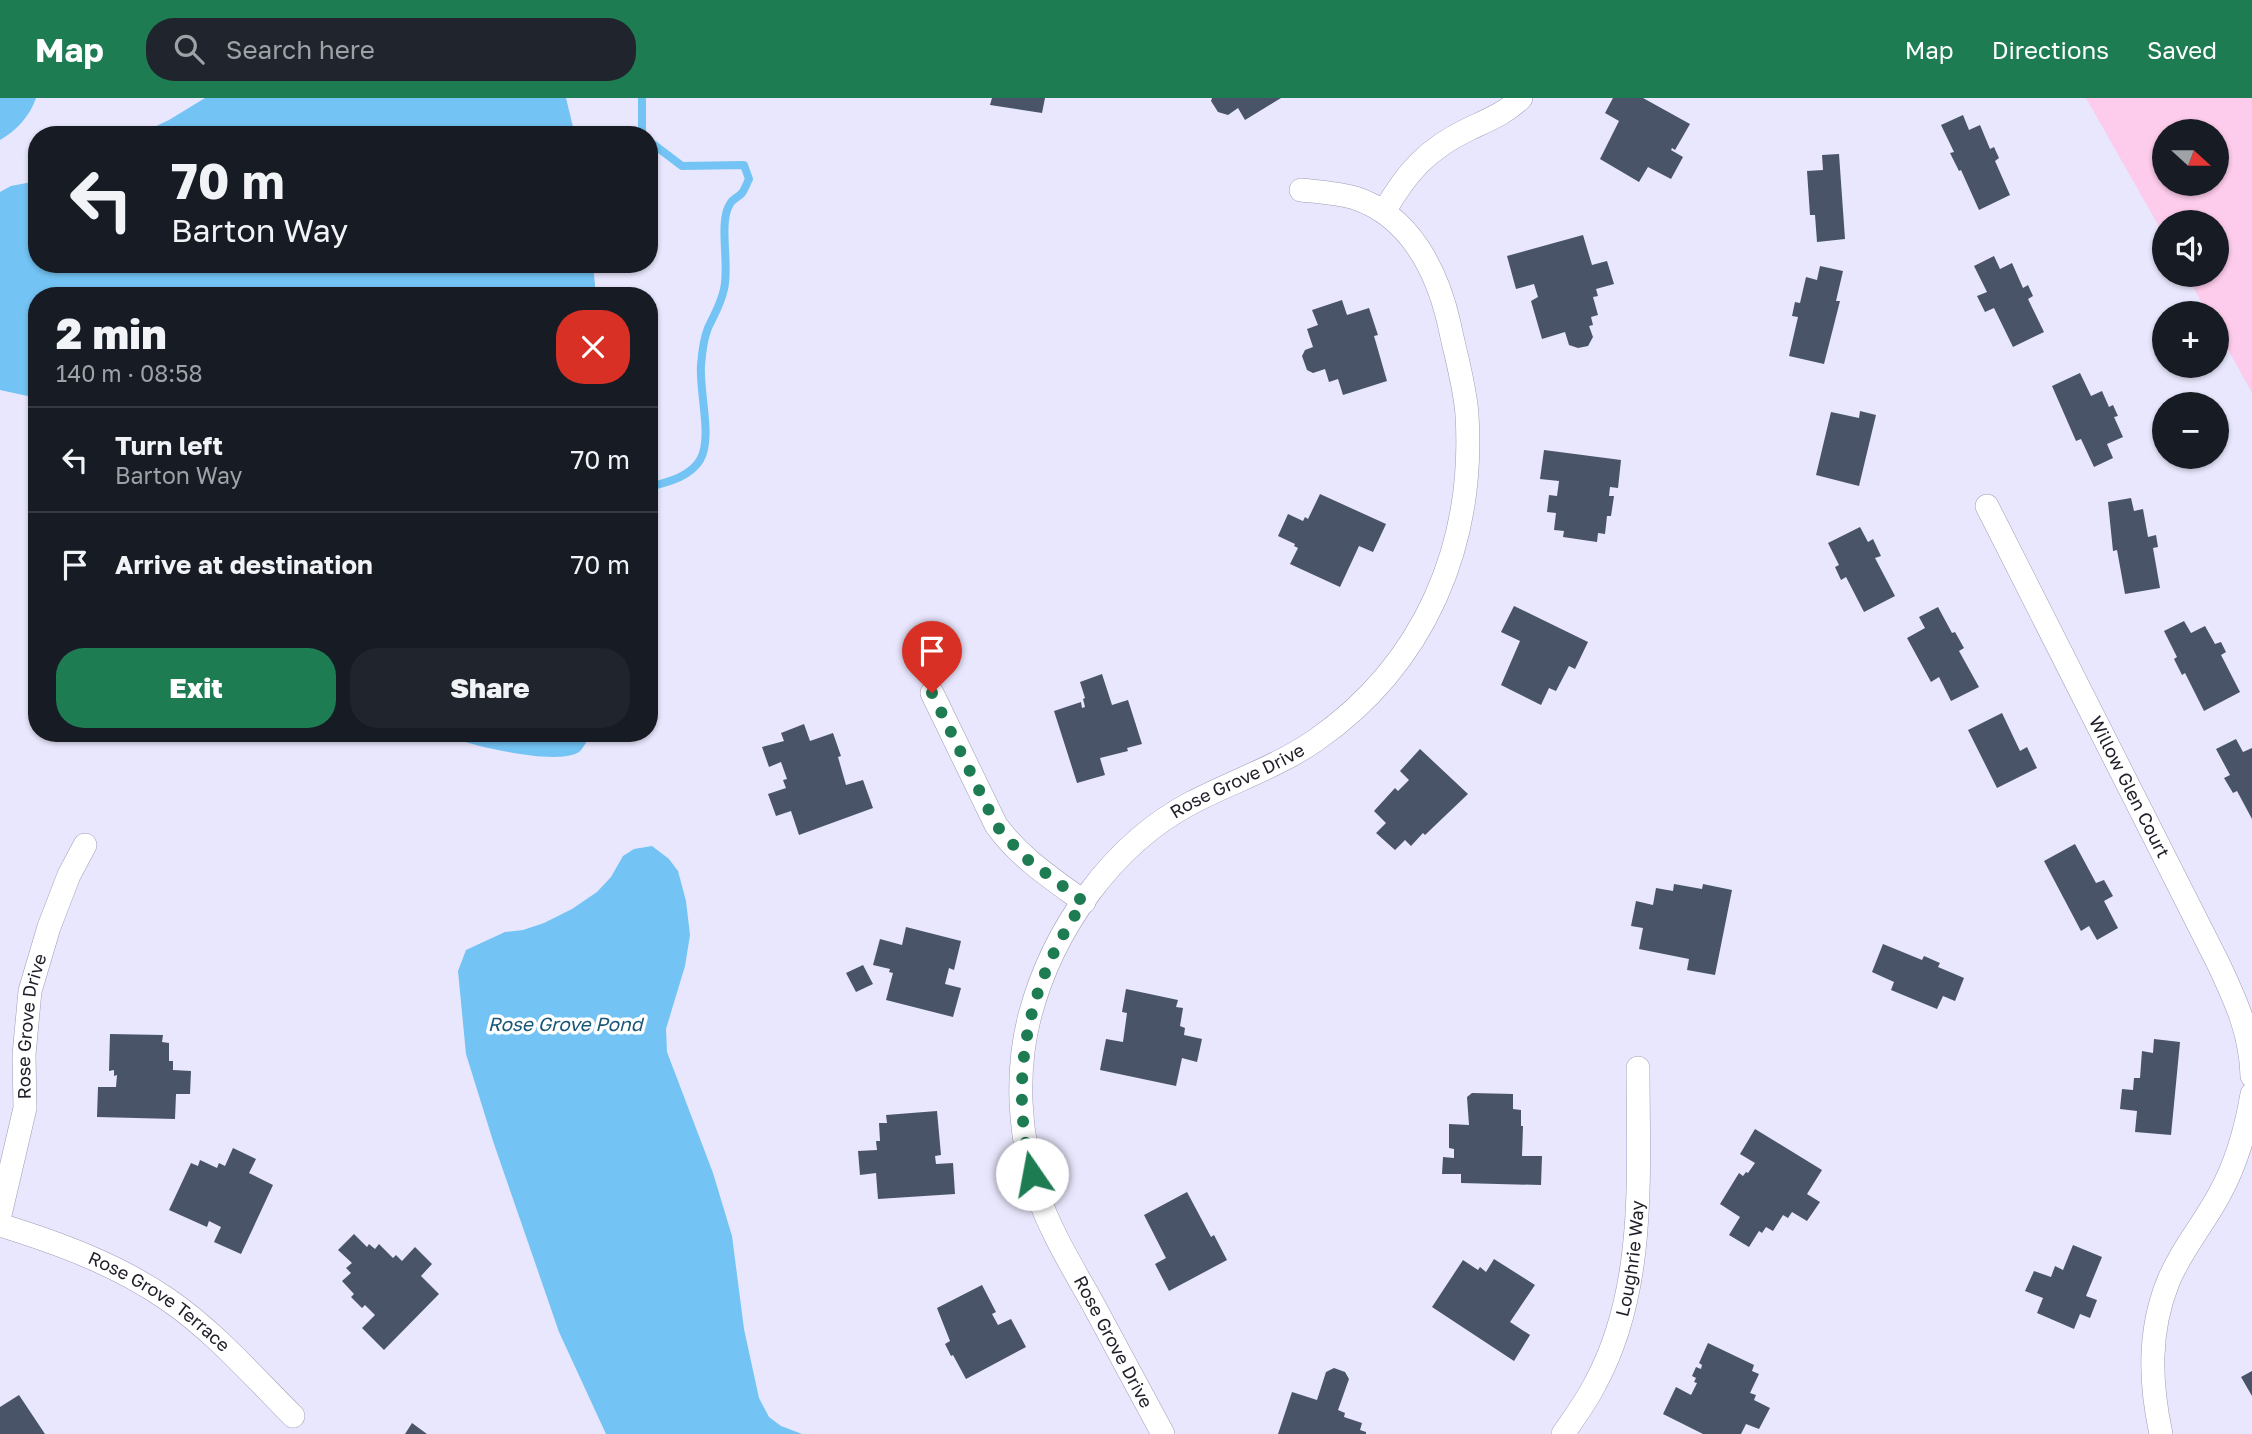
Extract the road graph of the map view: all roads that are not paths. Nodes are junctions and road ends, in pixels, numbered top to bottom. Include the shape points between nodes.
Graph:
1 (1521, 98) edge
2 (1301, 190) dead end
3 (1384, 212) junction
4 (1987, 506) dead end
5 (932, 693) dead end
6 (85, 845) dead end
7 (1084, 902) junction
8 (1638, 1068) dead end
9 (2252, 1076) edge
10 (2252, 1094) edge
11 (0, 1215) edge
12 (0, 1225) edge
13 (293, 1416) dead end
14 (1163, 1434) edge
15 (1563, 1434) edge
16 (2161, 1434) edge

1 - 3 street via 1426,156 1398,187
2 - 3 street, Rose Grove Drive via 1354,198
3 - 7 street, Rose Grove Drive via 1410,235 1434,274 1467,411 1467,475 1458,537 1436,598 1393,667 1366,698 1317,740 1287,758 1166,817 1140,837
4 - 9 street, Willow Glen Court via 2218,963 2246,1026
5 - 7 street via 996,825 1024,857
6 - 11 street, Rose Grove Drive via 49,927 30,991 25,1108
7 - 14 street, Rose Grove Drive via 1056,946 1030,1016 1021,1118 1038,1194 1055,1235
8 - 15 street, Loughrie Way via 1637,1217 1629,1281 1610,1351
10 - 16 street via 2235,1163 2184,1249 2157,1321 2152,1359
12 - 13 street, Rose Grove Terrace via 105,1264 167,1299

